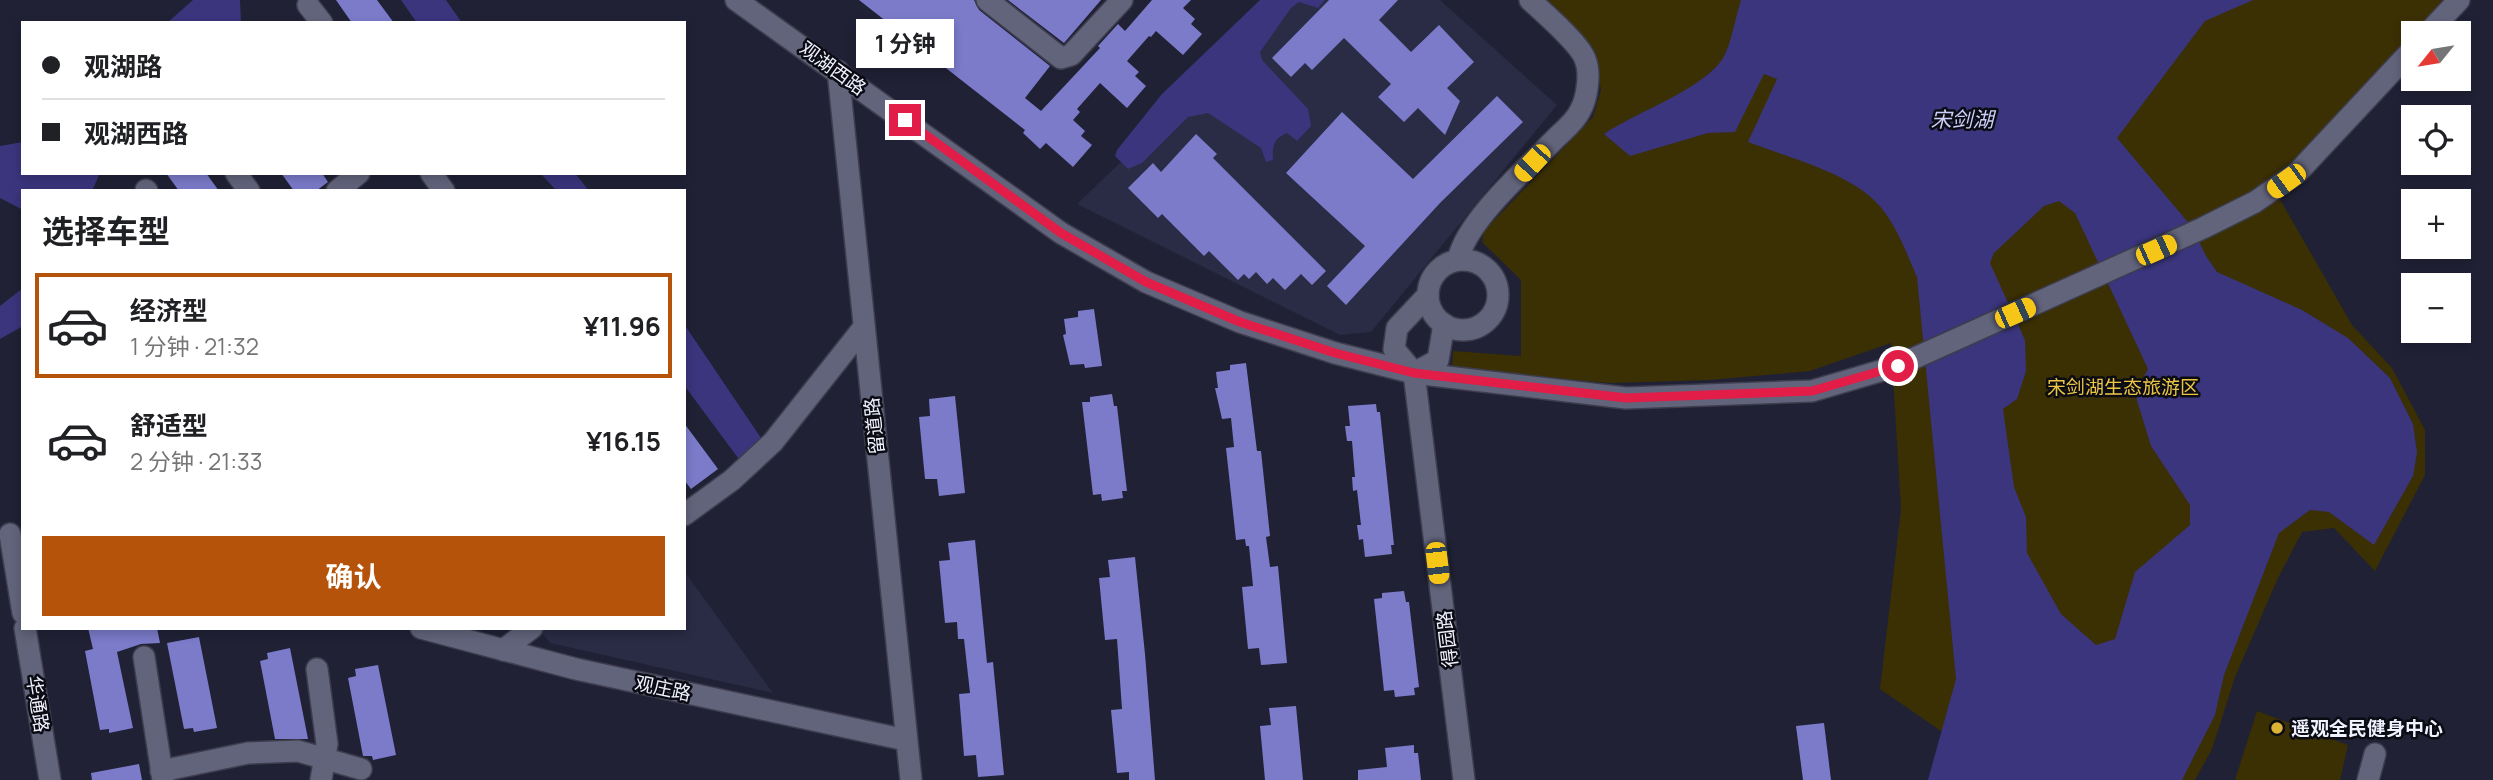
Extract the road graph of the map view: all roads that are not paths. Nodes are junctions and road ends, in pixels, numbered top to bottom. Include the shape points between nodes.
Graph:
1 (736, 0) edge
2 (986, 0) edge
3 (1122, 0) edge
4 (1530, 0) edge
5 (2459, 0) edge
6 (308, 5) dead end
7 (320, 21) edge
8 (2439, 21) edge
9 (2401, 62) edge
10 (838, 71) junction
11 (1458, 260) junction
12 (1427, 295) junction
13 (1444, 324) junction
14 (864, 327) junction
15 (1414, 373) junction
16 (686, 514) edge
17 (11, 534) edge
18 (21, 600) edge
19 (25, 630) edge
20 (428, 630) edge
21 (530, 630) edge
22 (503, 650) junction
23 (144, 656) dead end
24 (317, 669) dead end
25 (906, 740) junction
26 (2375, 754) dead end
27 (324, 758) junction
28 (361, 769) dead end
29 (162, 776) edge
30 (50, 780) edge
31 (321, 780) edge
32 (911, 780) edge
33 (1464, 780) edge
34 (2368, 780) edge

1 - 10 street, 观湖西路
2 - 3 street via 1061,58 1071,55
4 - 11 street via 1586,59 1587,92 1579,114 1470,232
5 - 8 street
6 - 7 street
9 - 15 street, 观湖西路 via 2298,172 2255,202 1898,366 1812,391 1626,398
10 - 14 street, 留道路
10 - 15 street, 观湖西路 via 1061,233 1146,282 1240,322
11 - 12 street via 1435,273
11 - 13 street via 1487,269 1494,279 1497,301 1486,321 1476,327 1454,329
12 - 13 street via 1435,316
12 - 15 street via 1397,328 1394,349
13 - 15 street via 1438,360
14 - 16 street via 773,442
14 - 25 street, 留道路
15 - 33 street, 得园路
17 - 18 street
19 - 30 street, 华通路
20 - 22 street, 观庄路
21 - 22 street
22 - 25 street, 观庄路 via 576,670
23 - 29 street
24 - 27 street via 327,744
25 - 32 street, 留道路
26 - 34 street
27 - 28 street
27 - 29 street via 298,751 247,754
27 - 31 street

